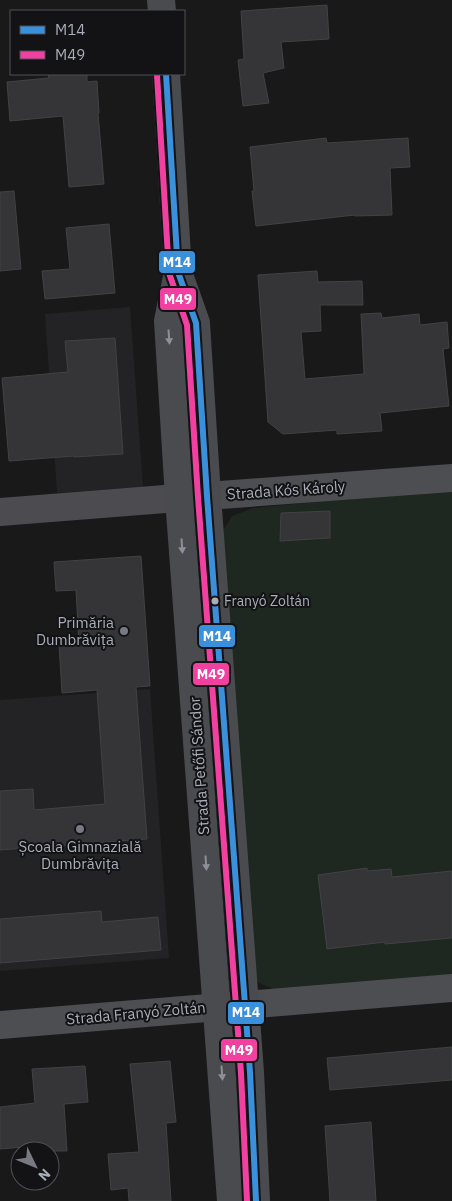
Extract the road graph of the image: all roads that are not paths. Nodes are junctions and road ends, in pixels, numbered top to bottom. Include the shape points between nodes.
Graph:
1 (166, 75) edge
2 (178, 272) junction
3 (452, 478) edge
4 (207, 496) junction
5 (179, 498) junction
6 (0, 512) edge
7 (452, 988) edge
8 (245, 1004) junction
9 (217, 1007) junction
10 (0, 1025) edge
11 (232, 1201) edge
12 (256, 1201) edge

1 - 2 main road, Strada Petőfi Sándor
2 - 4 main road, Strada Petőfi Sándor via 196,323
2 -> 5 main road, Strada Petőfi Sándor via 168,321
3 - 4 street, Strada Kós Károly
4 - 5 street, Strada Kós Károly
4 - 8 main road, Strada Petőfi Sándor
5 - 6 street, Strada Kós Károly
5 -> 9 main road, Strada Petőfi Sándor
7 - 8 street, Strada Franyó Zoltán
8 - 9 street, Strada Franyó Zoltán
8 - 12 main road, Strada Petőfi Sándor
9 - 10 street, Strada Franyó Zoltán
9 -> 11 main road, Strada Petőfi Sándor

